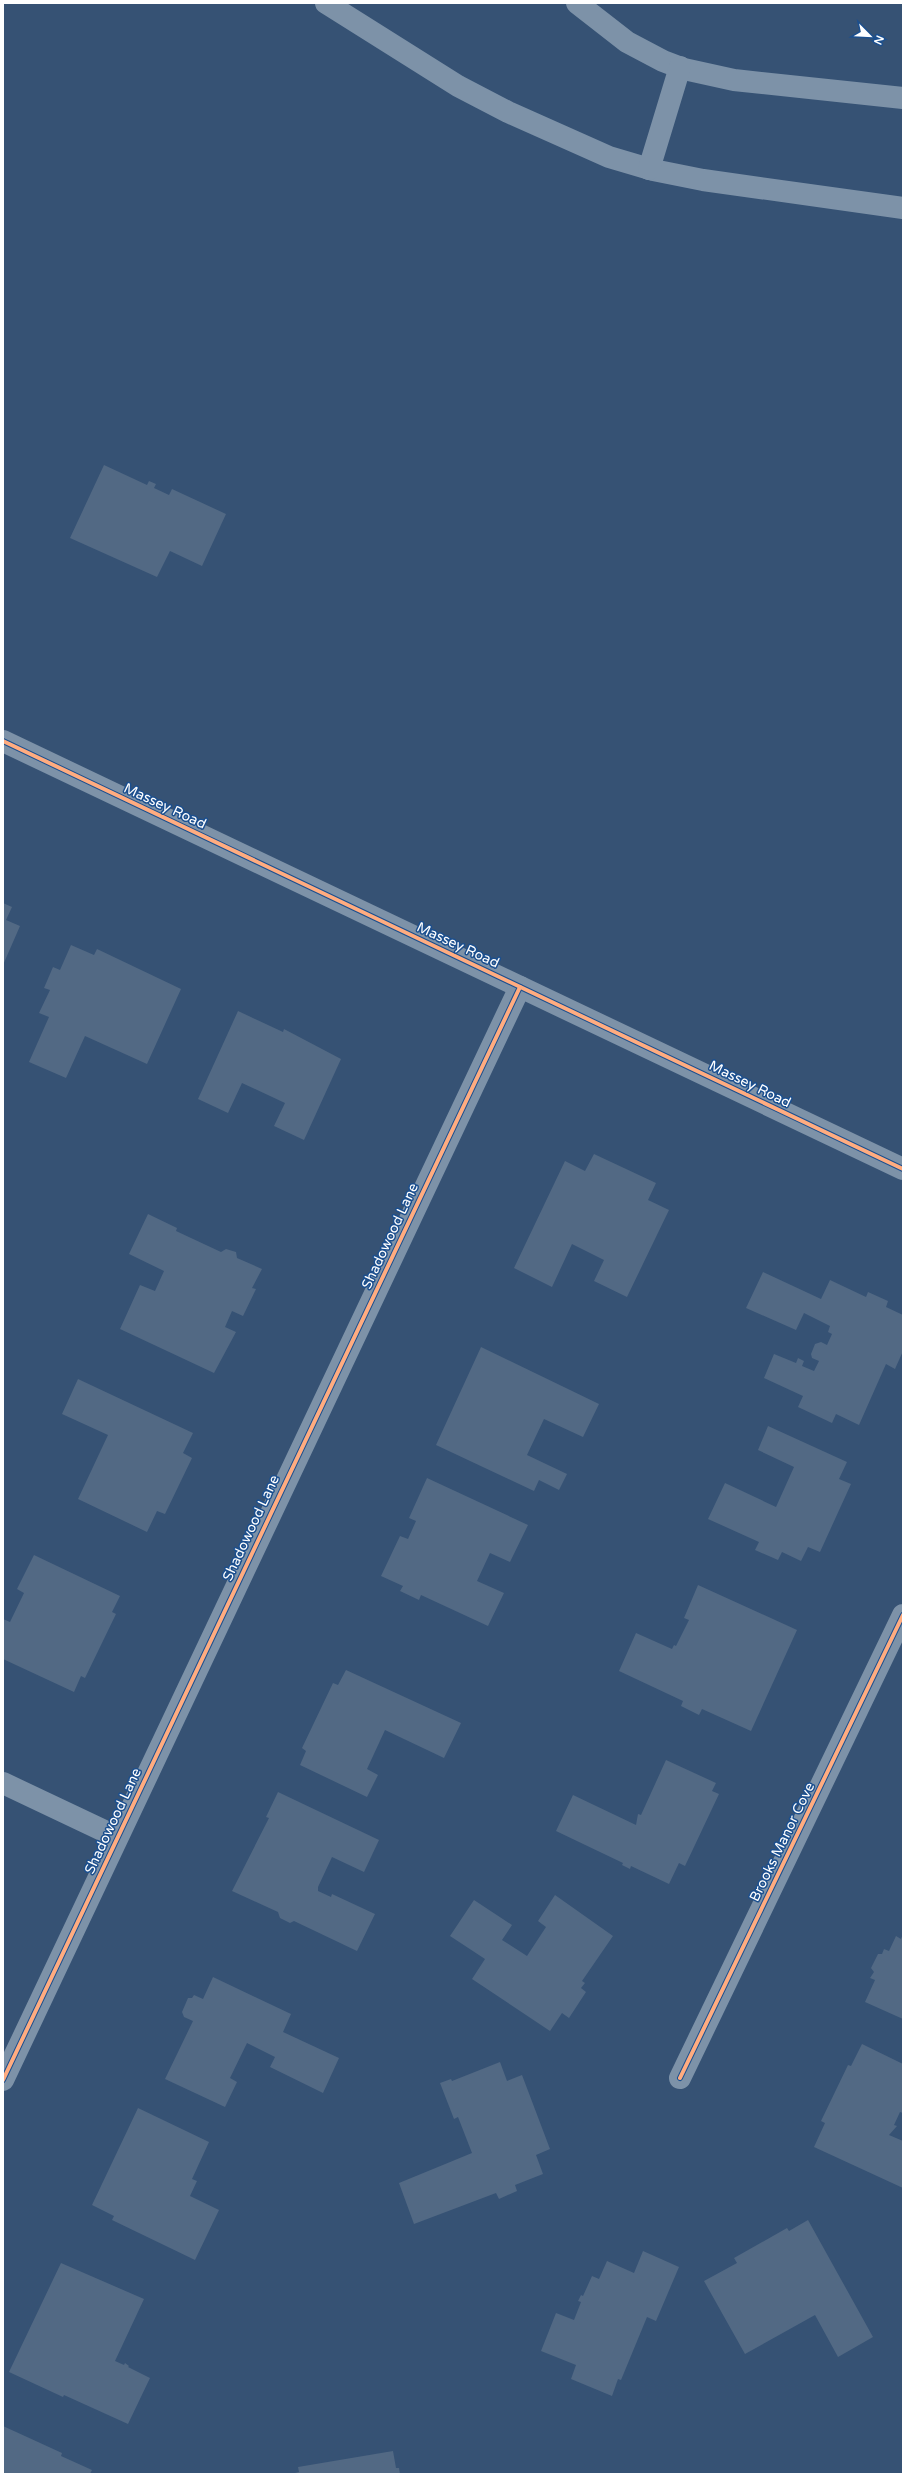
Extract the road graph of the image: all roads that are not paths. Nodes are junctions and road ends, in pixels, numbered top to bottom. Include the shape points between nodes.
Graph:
1 (326, 3) edge
2 (577, 3) edge
3 (680, 67) junction
4 (903, 98) edge
5 (650, 169) junction
6 (903, 208) edge
7 (3, 741) edge
8 (520, 987) junction
9 (903, 1169) edge
10 (903, 1615) edge
11 (3, 1783) edge
12 (117, 1837) junction
13 (680, 2078) dead end
14 (3, 2080) edge

1 - 5 street via 410,58 508,112 595,151
2 - 3 street via 627,42
3 - 4 street via 734,80
3 - 5 street
5 - 6 street via 717,183
7 - 8 street, Massey Road
8 - 9 street, Massey Road
8 - 12 street, Shadowood Lane
10 - 13 street, Brooks Manor Cove
11 - 12 street
12 - 14 street, Shadowood Lane

